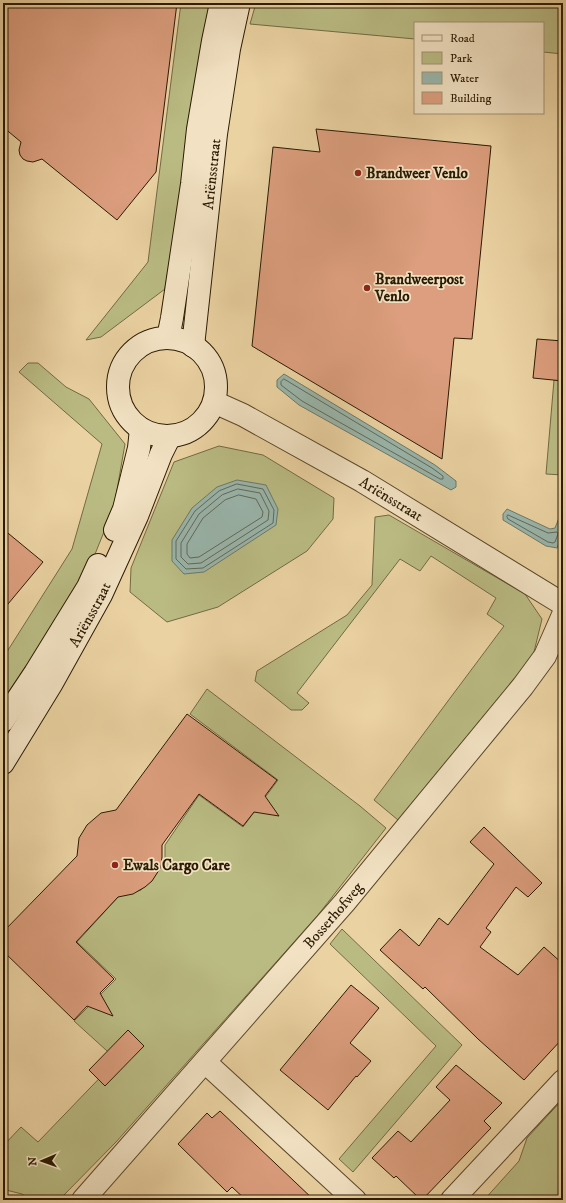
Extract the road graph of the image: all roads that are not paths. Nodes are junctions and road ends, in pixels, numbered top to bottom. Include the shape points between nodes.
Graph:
1 (222, 3) edge
2 (240, 3) edge
3 (168, 338) junction
4 (193, 346) junction
5 (214, 402) junction
6 (141, 429) junction
7 (170, 436) junction
8 (563, 604) edge
9 (563, 615) edge
10 (3, 720) edge
11 (3, 763) edge
12 (205, 1062) junction
13 (563, 1081) edge
14 (83, 1200) edge
15 (355, 1200) edge
16 (452, 1200) edge

1 - 3 main road, Ariënsstraat via 198,129
2 - 4 main road, Ariënsstraat via 229,49 216,134
3 - 4 main road via 181,340
3 - 6 main road via 142,345 131,354 119,378 119,393 123,407 130,419
4 - 5 main road via 211,364 216,389
5 - 7 main road via 208,415 197,426 184,433
5 - 8 main road, Ariënsstraat via 243,415 362,481
6 - 7 main road via 155,435
6 - 10 main road, Ariënsstraat via 124,509 91,580 35,673
7 - 11 main road, Ariënsstraat via 137,516 100,595 52,683
9 - 12 main road, Bosserhofweg via 545,656 523,686 345,902
12 - 14 main road, Bosserhofweg
12 - 15 main road
13 - 16 main road

